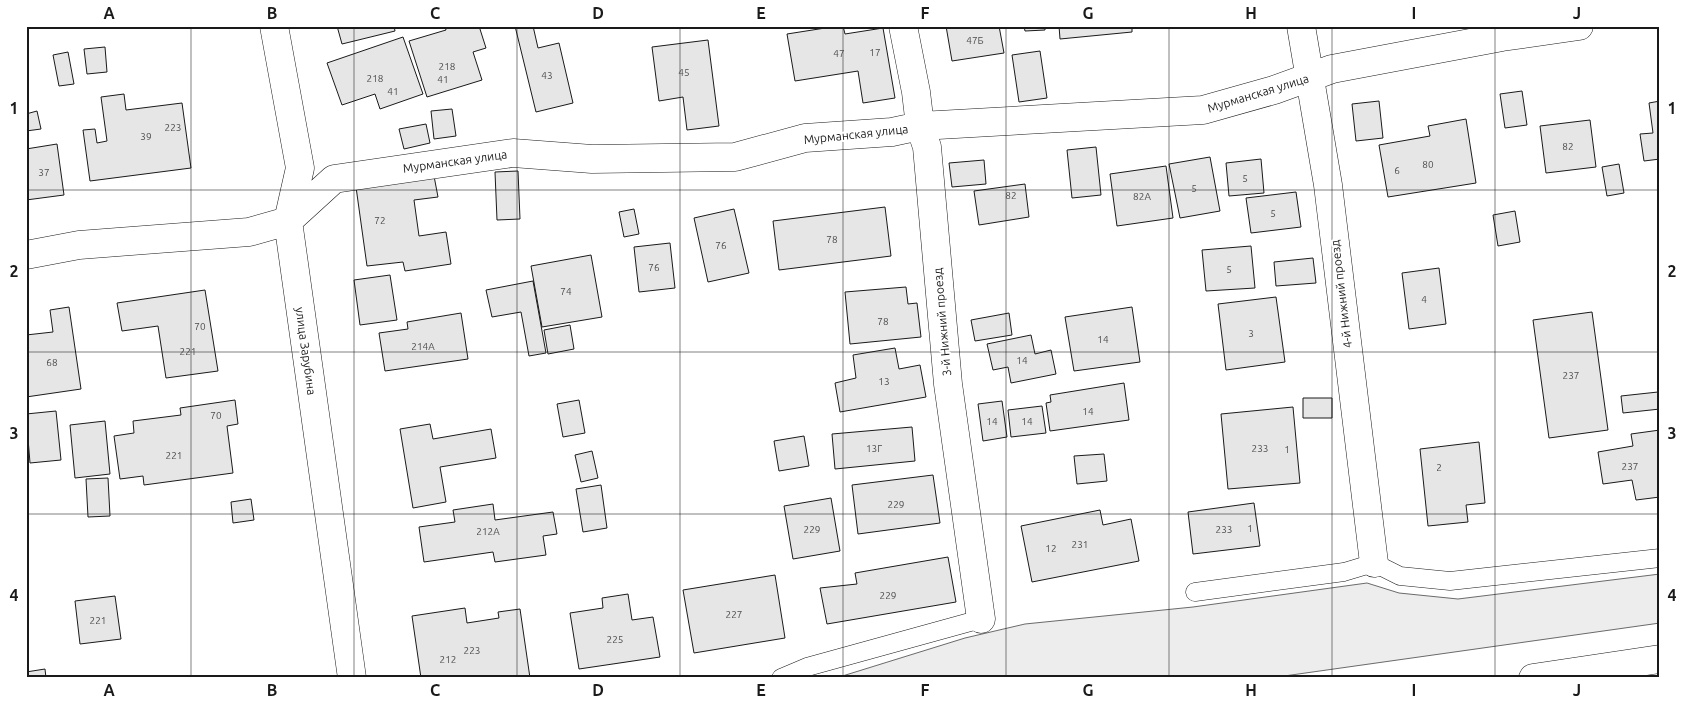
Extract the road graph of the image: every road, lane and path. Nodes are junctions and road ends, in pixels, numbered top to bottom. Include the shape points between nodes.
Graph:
1 (274, 26) edge
2 (903, 26) edge
3 (1301, 26) edge
4 (1579, 26) edge
5 (1309, 78) junction
6 (920, 126) junction
7 (288, 221) junction
8 (26, 255) edge
9 (1660, 558) edge
10 (1374, 563) junction
11 (1195, 592) dead end
12 (981, 620) joint
13 (1660, 659) edge
14 (352, 678) edge
15 (781, 678) edge
16 (1533, 678) edge

1 - 7 street, улица Зарубина via 300,168
2 - 6 street, 3-й Нижний проезд
3 - 5 street, 4-й Нижний проезд
4 - 5 street, Мурманская улица via 1502,37 1341,68
5 - 6 street, Мурманская улица via 1203,110
5 - 10 street, 4-й Нижний проезд via 1328,185
6 - 7 street, Мурманская улица via 892,132 805,138 735,157 592,159 513,153 343,178 334,180
6 - 12 street, 3-й Нижний проезд via 927,147 948,384
7 - 8 street, Мурманская улица via 248,232 79,245
7 - 14 street, улица Зарубина
9 - 10 lane via 1450,581 1400,576
10 - 11 lane via 1344,572
12 - 15 lane via 807,667
13 - 16 street

